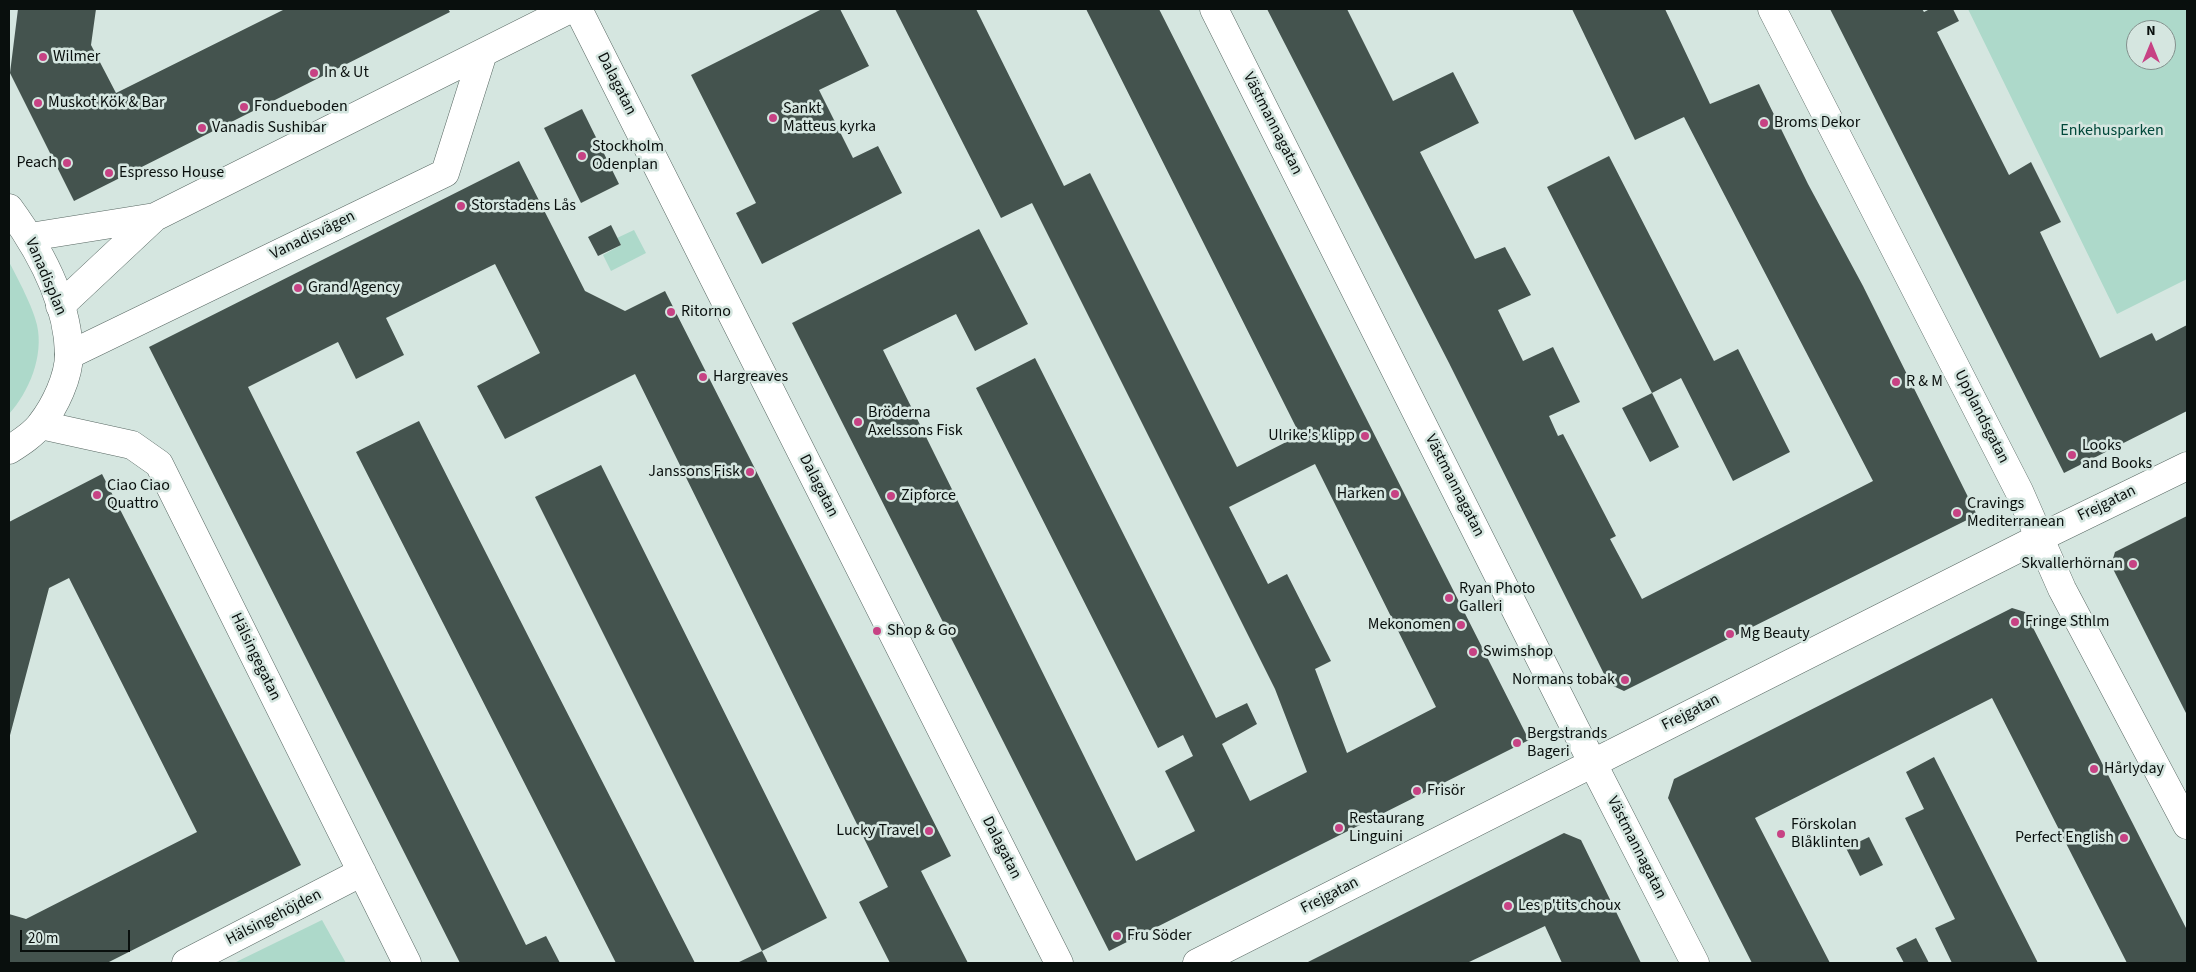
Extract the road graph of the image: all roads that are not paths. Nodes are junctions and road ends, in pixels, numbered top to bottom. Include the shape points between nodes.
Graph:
1 (570, 9) edge
2 (578, 9) edge
3 (1214, 9) edge
4 (1772, 9) edge
5 (483, 53) junction
6 (9, 208) edge
7 (155, 217) junction
8 (30, 237) junction
9 (60, 306) junction
10 (69, 355) junction
11 (41, 425) junction
12 (9, 450) edge
13 (2187, 466) edge
14 (2039, 538) junction
15 (1593, 764) junction
16 (2187, 825) edge
17 (362, 872) junction
18 (186, 963) edge
19 (407, 963) edge
20 (1059, 963) edge
21 (1198, 963) edge
22 (1695, 963) edge

1 - 5 street
2 - 20 street, Dalagatan
3 - 15 street, Västmannagatan
4 - 14 street, Upplandsgatan via 2019,491
5 - 7 street
5 - 10 street, Vanadisvägen via 445,173
6 - 8 street, Vanadisplan
7 - 8 street
7 - 9 street
8 - 9 street, Vanadisplan
9 - 10 street, Vanadisplan
10 - 11 street, Vanadisplan via 64,379
11 - 12 street, Vanadisplan
11 - 17 street, Hälsingegatan via 132,445 159,464
13 - 14 street, Frejgatan
14 - 15 street, Frejgatan
14 - 16 street, Upplandsgatan via 2062,589
15 - 21 street, Frejgatan
15 - 22 street, Västmannagatan
17 - 18 street, Hälsingehöjden
17 - 19 street, Hälsingegatan

